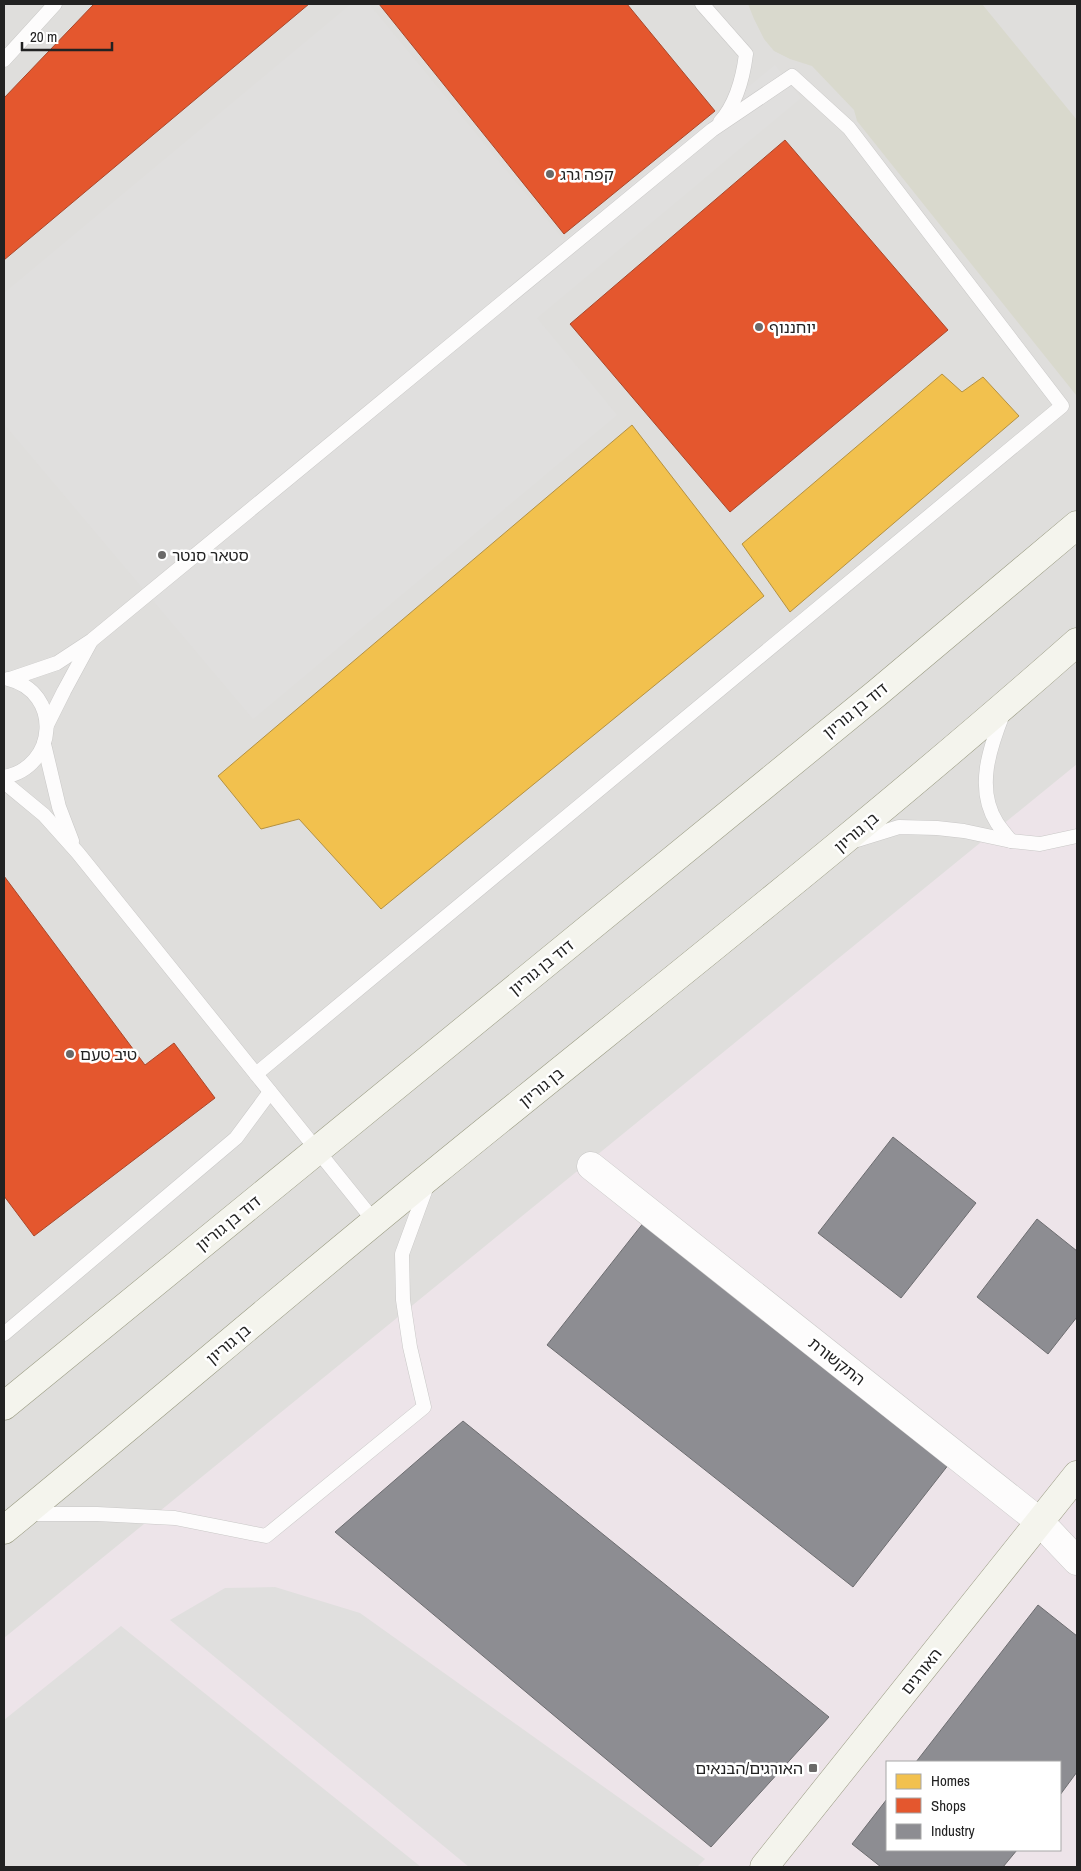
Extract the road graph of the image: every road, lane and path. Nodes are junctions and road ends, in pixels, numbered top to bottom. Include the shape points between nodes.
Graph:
1 (55, 4) edge
2 (702, 4) edge
3 (4, 60) edge
4 (712, 130) junction
5 (1077, 525) edge
6 (92, 640) junction
7 (1077, 642) edge
8 (7, 679) edge
9 (1008, 703) junction
10 (47, 725) junction
11 (44, 744) junction
12 (4, 776) edge
13 (4, 782) edge
14 (1077, 836) edge
15 (1011, 841) junction
16 (836, 848) junction
17 (78, 853) junction
18 (256, 1074) junction
19 (270, 1092) junction
20 (317, 1150) junction
21 (591, 1166) dead end
22 (431, 1176) junction
23 (376, 1222) junction
24 (4, 1334) edge
25 (4, 1406) edge
26 (1077, 1475) edge
27 (14, 1522) edge
28 (1040, 1522) junction
29 (1077, 1561) edge
30 (764, 1867) edge

1 - 3 lane
2 - 4 lane via 746,54 731,108
4 - 6 lane
4 - 18 lane via 792,76 849,128 1062,406
5 - 20 main road, דוד בן גוריון via 877,693
6 - 8 lane via 57,663
6 - 10 lane
7 - 9 main road, בן גוריון
8 - 10 lane via 23,684 38,698
9 - 15 lane via 986,766 987,800 996,822
9 - 16 main road, בן גוריון
10 - 11 lane
11 - 12 lane via 26,768
11 - 17 lane via 59,807
13 - 17 lane via 44,815
14 - 15 lane via 1040,844
15 - 16 lane via 964,831 899,827
16 - 22 main road, בן גוריון
17 - 18 lane
18 - 19 lane
19 - 20 lane
19 - 24 lane via 236,1138
20 - 23 lane
20 - 25 main road, דוד בן גוריון
21 - 28 street, התקשורת
22 - 23 main road, בן גוריון
22 - 27 lane via 402,1254 402,1300 424,1407 266,1536 175,1518 97,1514
23 - 27 main road, בן גוריון
26 - 28 main road, האורגים
28 - 29 street, התקשורת
28 - 30 main road, האורגים

